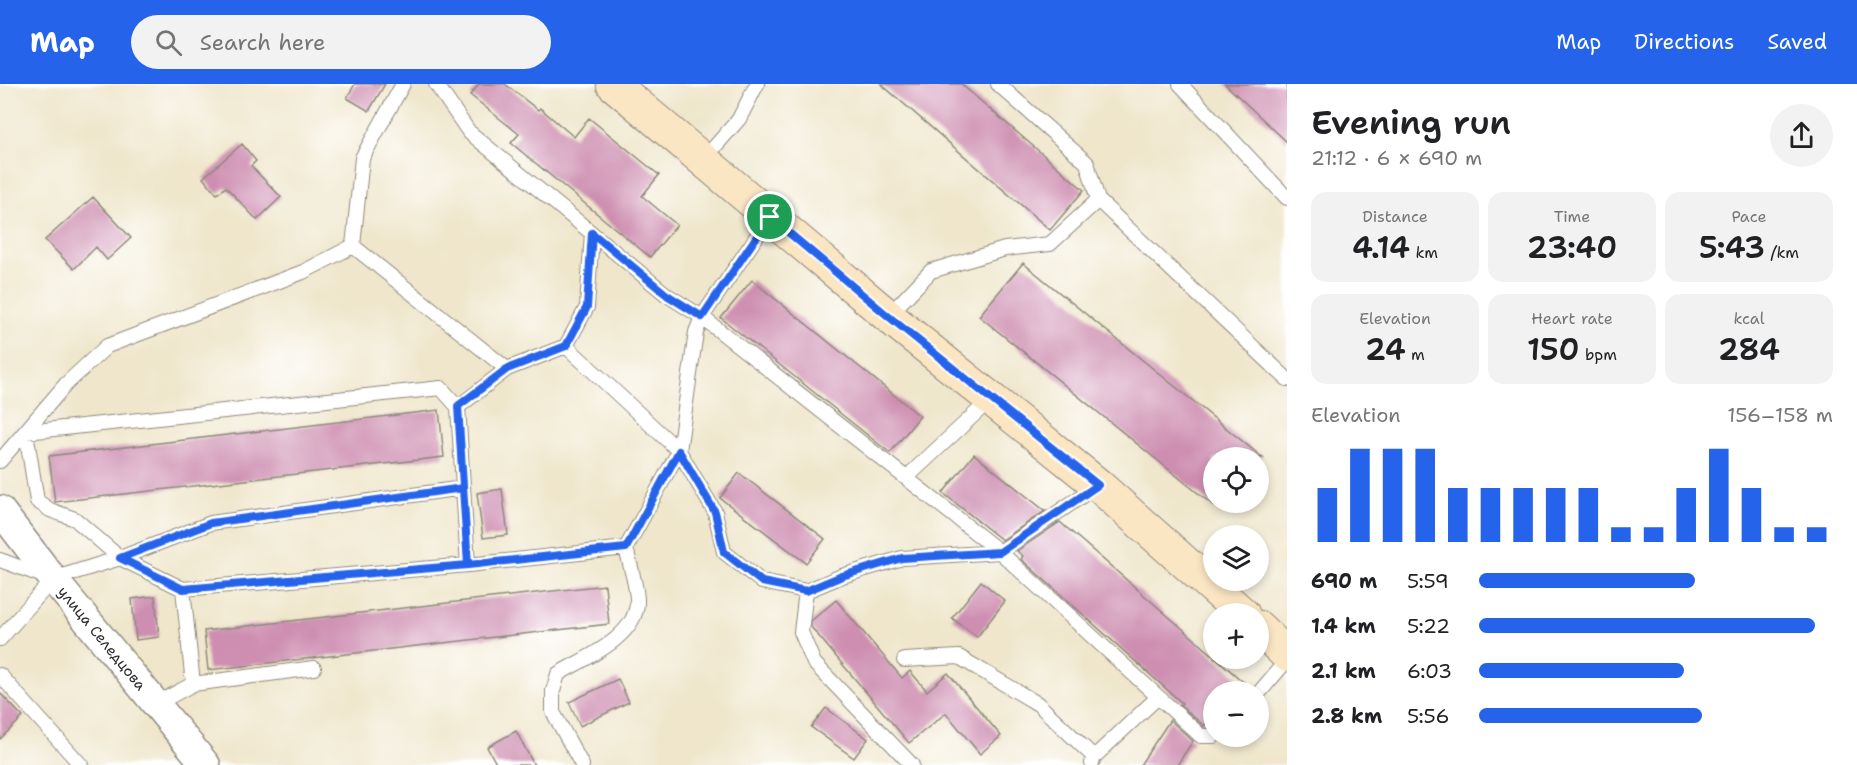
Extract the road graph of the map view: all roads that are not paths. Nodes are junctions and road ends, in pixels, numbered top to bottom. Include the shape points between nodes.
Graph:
1 (403, 84) edge
2 (436, 84) edge
3 (613, 84) edge
4 (757, 84) edge
5 (998, 84) edge
6 (1180, 84) edge
7 (704, 159) junction
8 (1287, 198) edge
9 (1098, 200) junction
10 (770, 217) junction
11 (592, 233) junction
12 (353, 246) junction
13 (888, 316) junction
14 (702, 317) junction
15 (566, 346) junction
16 (507, 369) junction
17 (1287, 379) edge
18 (992, 398) junction
19 (458, 406) junction
20 (26, 432) junction
21 (679, 451) junction
22 (0, 461) edge
23 (906, 478) junction
24 (1098, 485) junction
25 (463, 488) junction
26 (0, 510) edge
27 (626, 548) junction
28 (1000, 552) junction
29 (120, 558) junction
30 (0, 560) edge
31 (468, 565) junction
32 (52, 579) junction
33 (183, 589) junction
34 (806, 591) junction
35 (1231, 603) edge
36 (1269, 638) edge
37 (0, 639) edge
38 (1287, 655) edge
39 (903, 660) dead end
40 (1287, 660) edge
41 (314, 668) dead end
42 (0, 675) edge
43 (1269, 681) edge
44 (193, 684) junction
45 (1158, 697) junction
46 (156, 704) junction
47 (1203, 736) edge
48 (1092, 761) edge
49 (81, 765) edge
50 (206, 765) edge
51 (582, 765) edge
52 (912, 765) edge

1 - 12 lane via 362,158
2 - 11 lane via 469,132
3 - 7 street
4 - 7 lane via 739,119
5 - 9 lane via 1087,163
6 - 8 lane
7 - 10 street
9 - 13 lane via 1050,244 1005,249 931,272
9 - 17 lane
10 - 13 street
10 - 14 lane
11 - 14 lane via 667,295
11 - 15 lane via 587,307
12 - 16 lane
12 - 20 lane via 303,272 106,346 66,384
13 - 18 street
14 - 21 lane via 696,332
14 - 23 lane
15 - 16 lane
15 - 21 lane
16 - 19 lane
18 - 23 lane
18 - 24 street
19 - 20 lane via 441,388
19 - 25 lane
20 - 22 lane
20 - 29 lane via 37,501 75,519
21 - 27 lane
21 - 34 lane via 715,512 724,552 762,582
23 - 28 lane
24 - 28 lane
24 - 35 street
25 - 29 lane via 211,523
25 - 31 lane
26 - 32 street, улица Селедцова
27 - 31 lane
27 - 51 lane via 637,602 633,620 620,637 558,674 553,692 553,712
28 - 34 lane via 902,558
28 - 45 lane
29 - 32 lane
29 - 33 lane
30 - 32 lane
31 - 33 lane
32 - 37 lane
32 - 46 street, улица Селедцова
33 - 44 lane
34 - 52 lane via 801,632 814,663
36 - 38 street
39 - 48 lane via 959,657 1038,704
40 - 43 lane
41 - 44 lane
42 - 49 lane
44 - 46 lane
45 - 47 lane
45 - 48 lane
46 - 50 street, улица Селедцова

